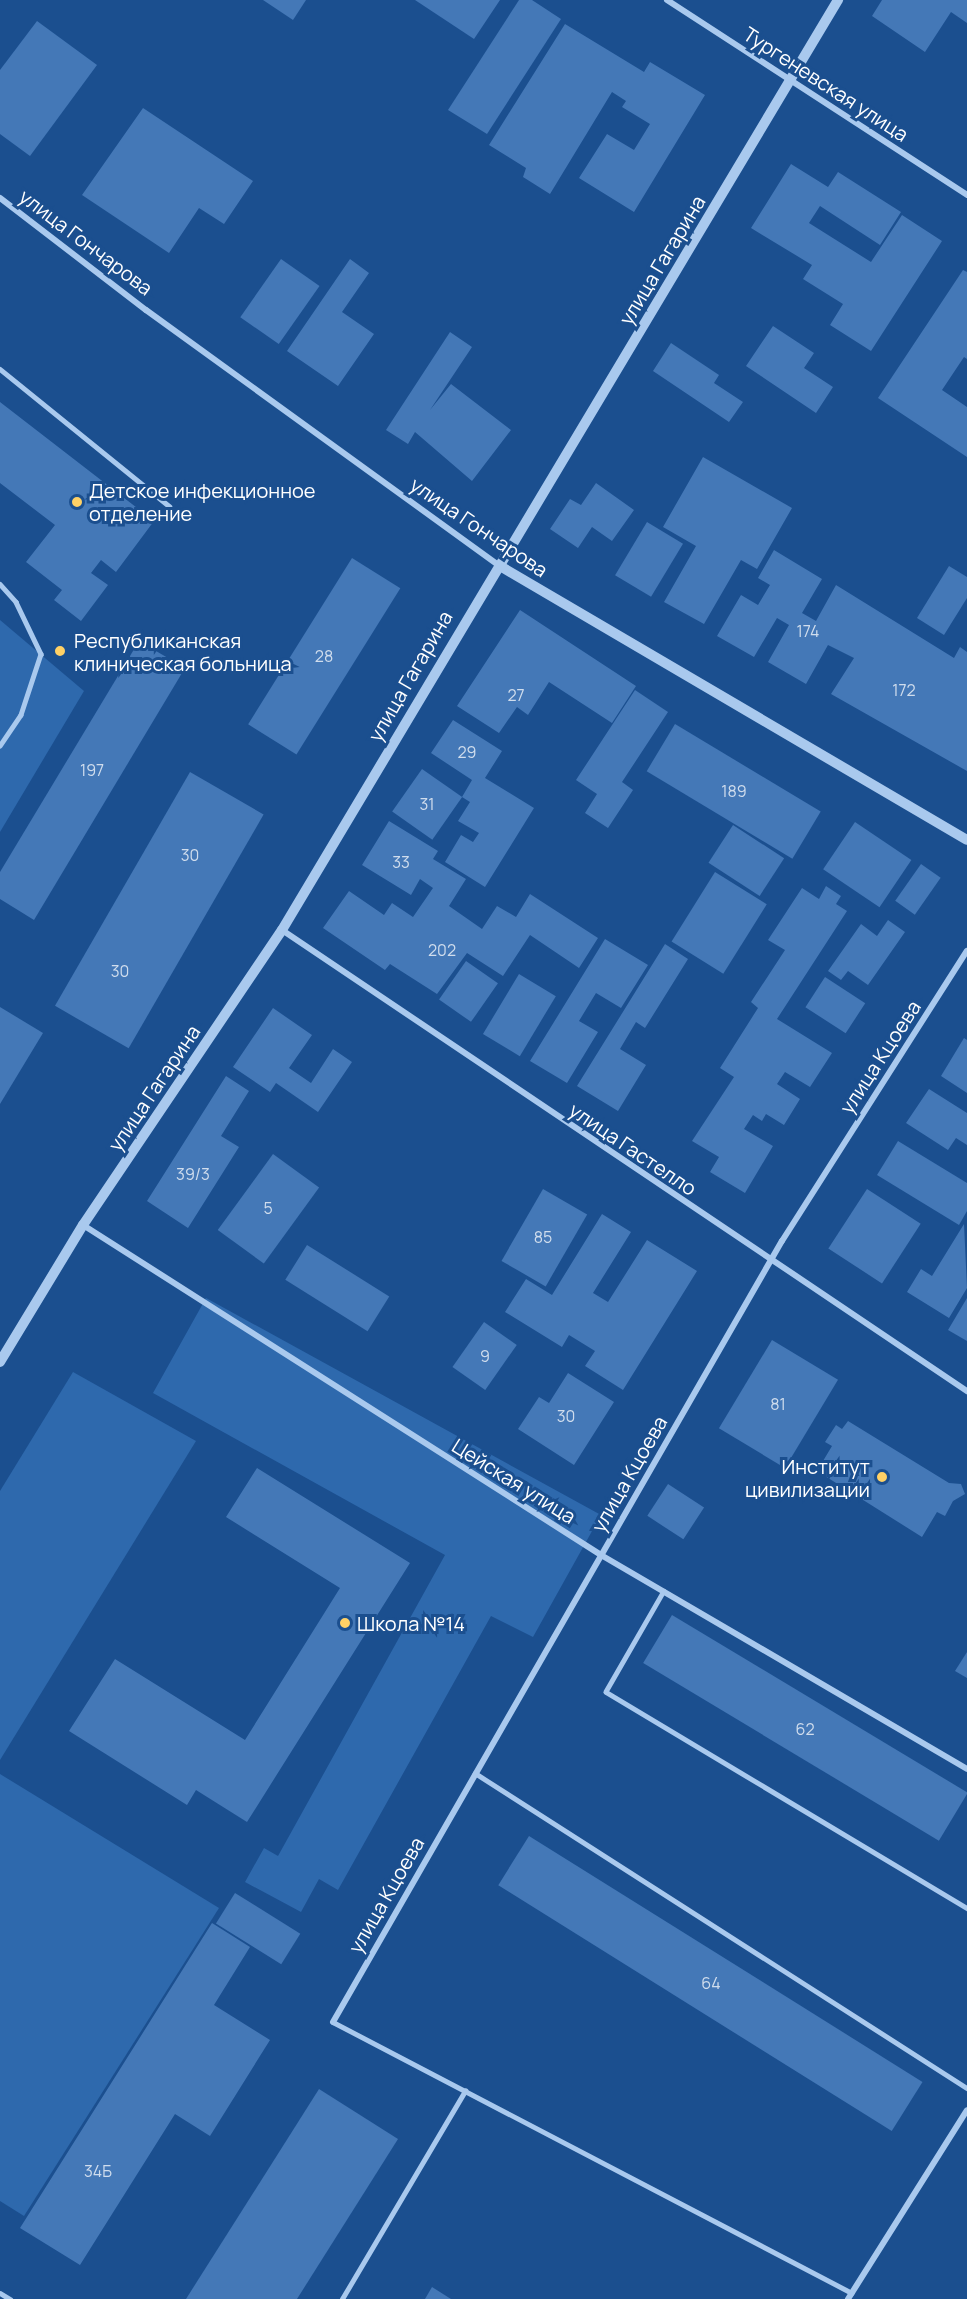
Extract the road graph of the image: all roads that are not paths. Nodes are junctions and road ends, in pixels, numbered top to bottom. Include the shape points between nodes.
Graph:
1 (667, 0) edge
2 (838, 0) edge
3 (791, 80) junction
4 (967, 195) edge
5 (0, 198) edge
6 (0, 369) edge
7 (170, 506) dead end
8 (500, 566) junction
9 (0, 584) edge
10 (0, 747) edge
11 (967, 840) edge
12 (282, 930) junction
13 (967, 951) edge
14 (83, 1225) junction
15 (770, 1261) junction
16 (0, 1362) edge
17 (967, 1391) edge
18 (601, 1555) junction
19 (664, 1590) junction
20 (967, 1769) edge
21 (475, 1773) junction
22 (967, 1908) edge
23 (333, 2022) joint
24 (967, 2088) edge
25 (465, 2091) junction
26 (967, 2110) edge
27 (0, 2293) edge
28 (850, 2296) edge
29 (10, 2299) edge
30 (342, 2299) edge

1 - 3 street, Тургеневская улица
2 - 3 street, улица Гагарина
3 - 4 street, Тургеневская улица
3 - 8 street, улица Гагарина
5 - 8 street, улица Гончарова via 156,317
6 - 7 lane
8 - 11 street, улица Гончарова
8 - 12 street, улица Гагарина
9 - 10 lane via 16,602 41,654 21,715
12 - 14 street, улица Гагарина
12 - 15 street, улица Гастелло
13 - 15 street, улица Кцоева
14 - 16 street, улица Гагарина
14 - 18 street, Цейская улица
15 - 17 street, улица Гастелло
15 - 18 street, улица Кцоева
18 - 19 street, Цейская улица
18 - 21 street, улица Кцоева
19 - 20 street, Цейская улица
19 - 22 lane via 606,1692
21 - 23 street, улица Кцоева
21 - 24 lane
23 - 25 lane
25 - 28 lane
25 - 30 lane
26 - 28 street
27 - 29 lane

